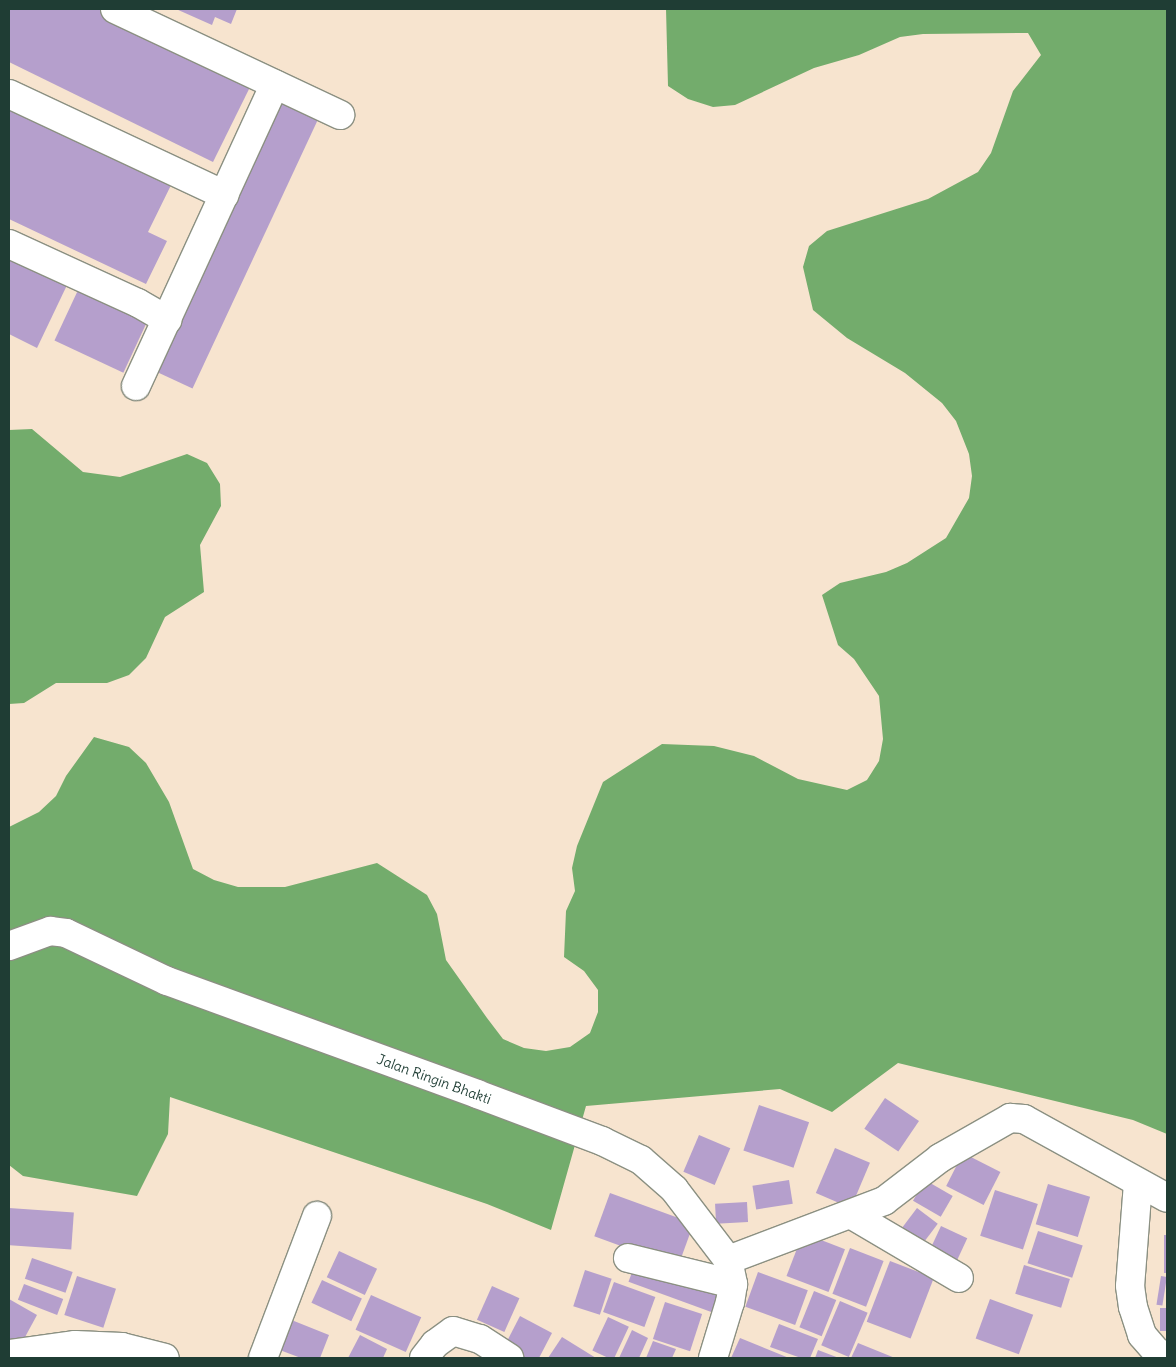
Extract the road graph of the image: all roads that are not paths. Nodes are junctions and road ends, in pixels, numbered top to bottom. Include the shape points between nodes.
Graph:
1 (114, 9) edge
2 (275, 84) junction
3 (9, 94) edge
4 (340, 115) dead end
5 (225, 195) junction
6 (9, 244) edge
7 (167, 320) junction
8 (136, 386) dead end
9 (9, 946) edge
10 (1138, 1183) junction
11 (1167, 1198) edge
12 (852, 1215) junction
13 (318, 1216) dead end
14 (628, 1258) dead end
15 (731, 1272) junction
16 (959, 1278) dead end
17 (9, 1354) edge
18 (165, 1358) edge
19 (263, 1358) edge
20 (424, 1358) edge
21 (508, 1358) edge
22 (713, 1358) edge
23 (1167, 1358) edge

1 - 2 street
2 - 4 street
2 - 5 street
3 - 5 street
5 - 7 street
6 - 7 street via 138,303
7 - 8 street
9 - 15 street, Jalan Ringin Bhakti via 50,931 66,933 167,981 602,1141 641,1160 674,1189
10 - 11 street
10 - 12 street via 1024,1120 1010,1118 940,1158 884,1201
10 - 23 street via 1130,1286 1133,1307 1142,1335
12 - 15 street
12 - 16 street
13 - 19 street
14 - 15 street
15 - 22 street
17 - 18 street via 75,1344 122,1347
20 - 21 street via 435,1344 453,1331 480,1339

